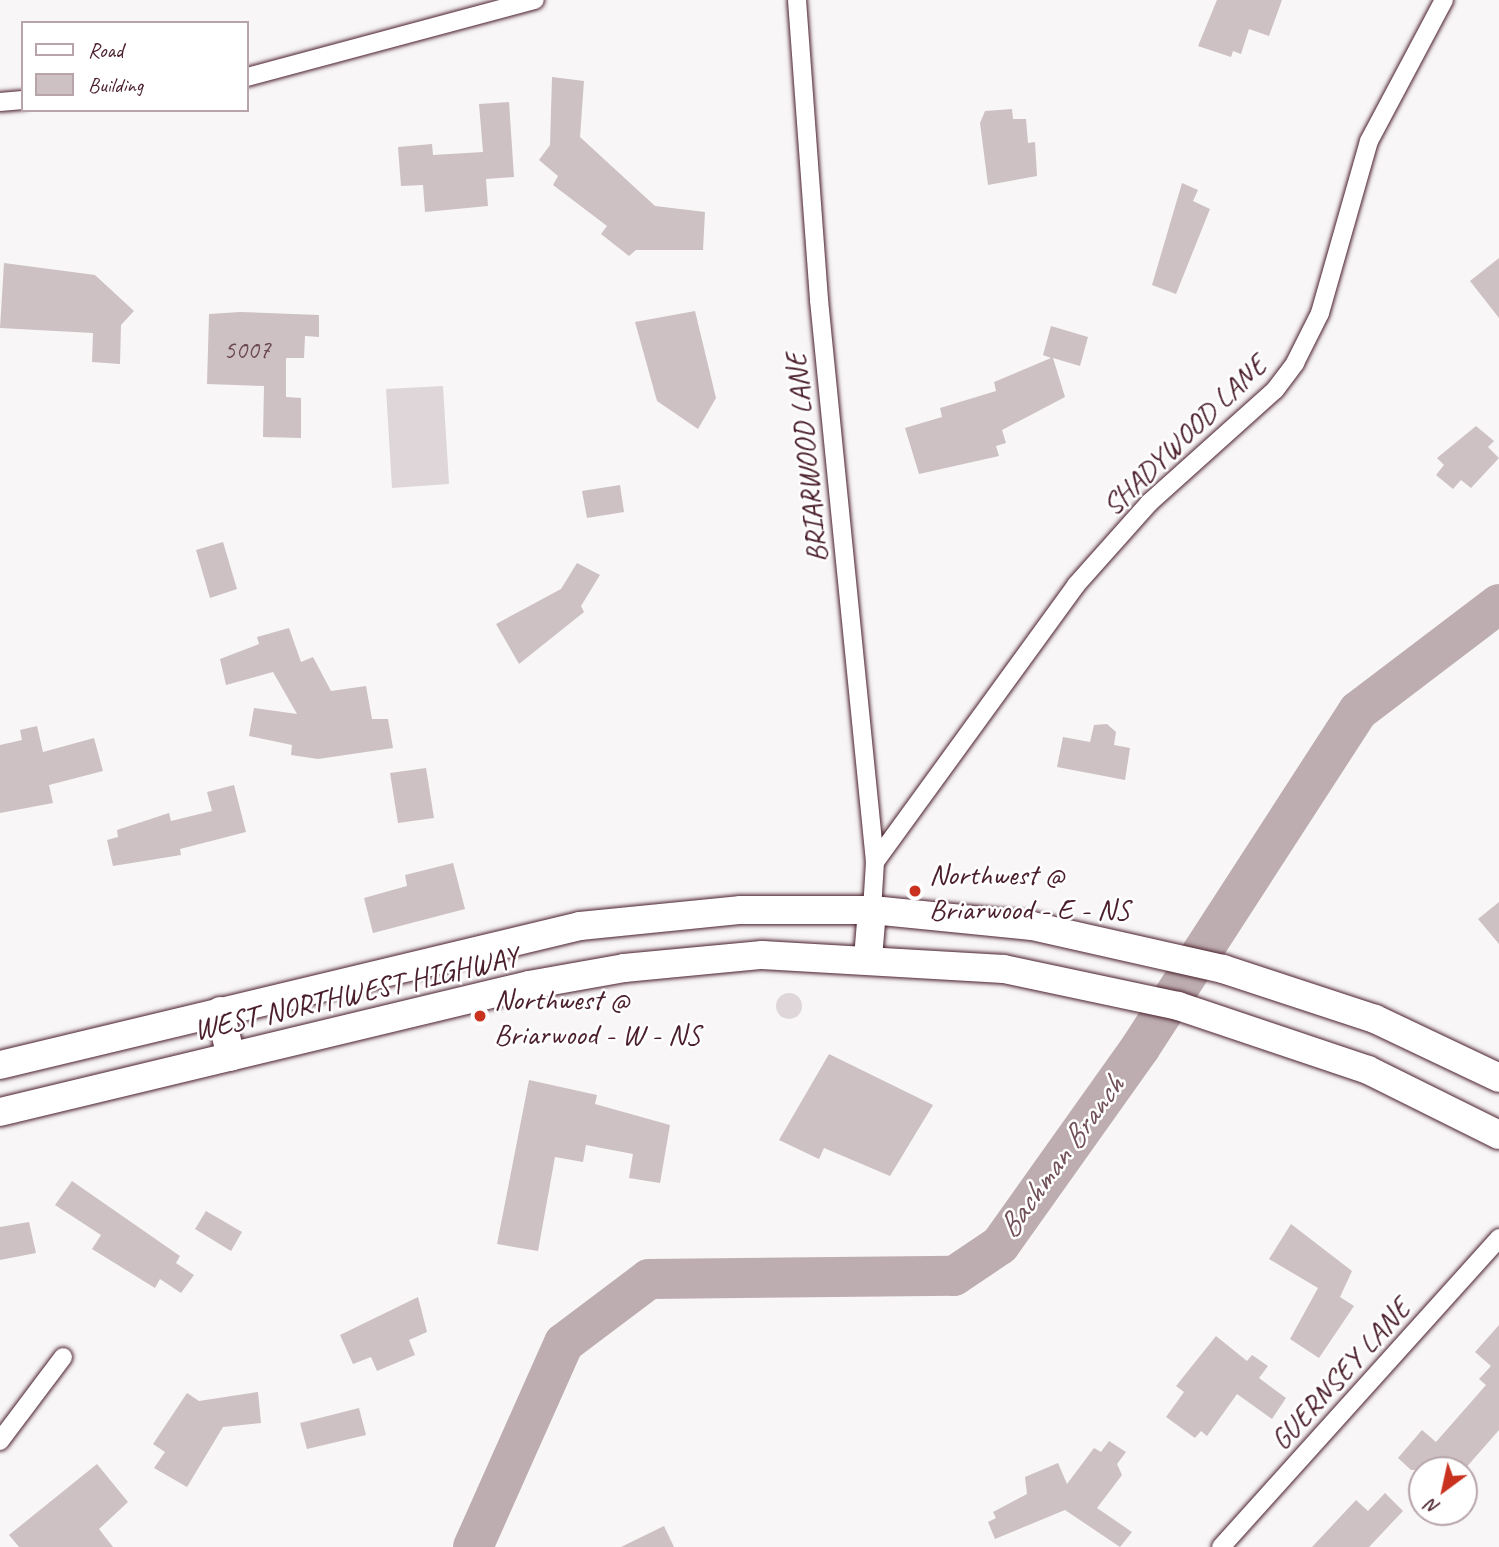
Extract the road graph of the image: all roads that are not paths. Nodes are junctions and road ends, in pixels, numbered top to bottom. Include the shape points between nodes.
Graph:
1 (535, 0) edge
2 (797, 0) edge
3 (1444, 0) edge
4 (248, 77) edge
5 (21, 100) edge
6 (0, 102) edge
7 (875, 862) junction
8 (872, 910) junction
9 (868, 958) junction
10 (220, 1011) junction
11 (231, 1057) junction
12 (0, 1065) edge
13 (1499, 1078) edge
14 (0, 1112) edge
15 (1499, 1135) edge
16 (1499, 1238) edge
17 (63, 1357) dead end
18 (0, 1441) edge
19 (1222, 1547) edge

1 - 4 street
2 - 7 street, BRIARWOOD LANE via 819,300
3 - 7 street, SHADYWOOD LANE via 1369,141 1320,313 1295,363 1275,390 1149,503 1076,585
5 - 6 street
7 - 8 street, BRIARWOOD LANE
8 - 9 main road
8 - 10 main road, WEST NORTHWEST HIGHWAY via 741,910 580,926
8 - 13 main road, WEST NORTHWEST HIGHWAY via 1032,926 1147,949 1347,1010
9 - 11 main road, WEST NORTHWEST HIGHWAY via 705,957 624,968
9 - 15 main road, WEST NORTHWEST HIGHWAY via 1060,978 1280,1038 1368,1070
10 - 11 main road
10 - 12 main road, WEST NORTHWEST HIGHWAY
11 - 14 main road, WEST NORTHWEST HIGHWAY
16 - 19 street, GUERNSEY LANE
17 - 18 street

